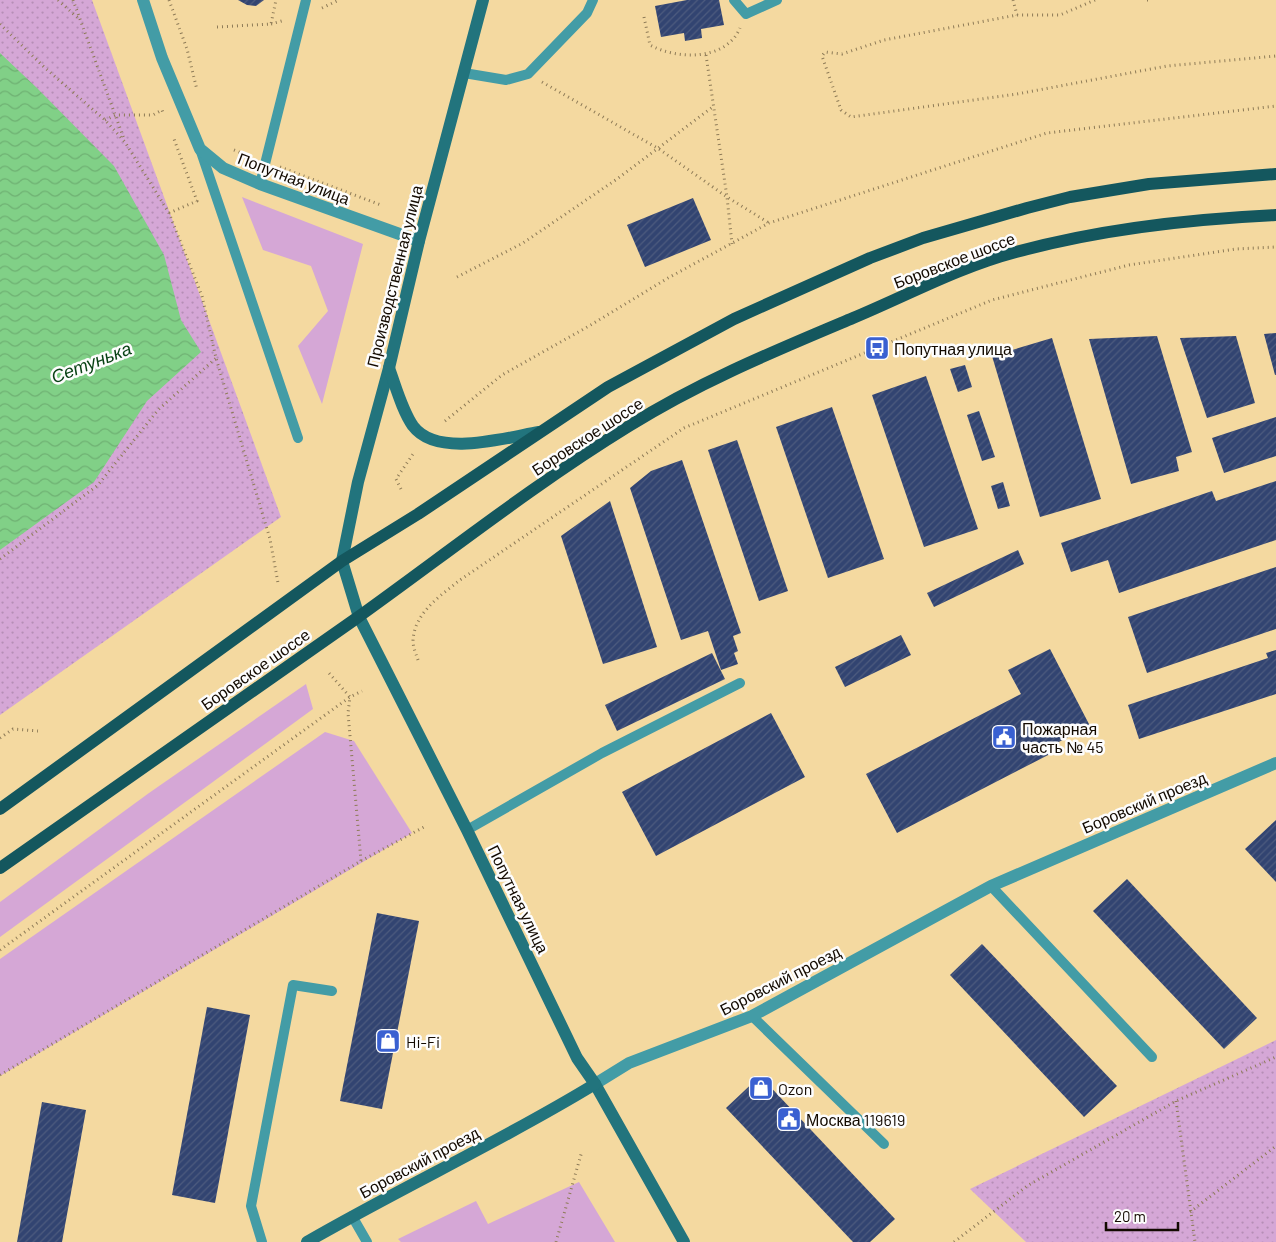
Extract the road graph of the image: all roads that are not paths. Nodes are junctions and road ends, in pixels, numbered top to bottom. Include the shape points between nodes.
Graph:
1 (143, 0) edge
2 (306, 0) edge
3 (483, 0) edge
4 (593, 0) edge
5 (734, 0) edge
6 (777, 0) edge
7 (464, 74) junction
8 (200, 150) junction
9 (1276, 174) edge
10 (260, 184) junction
11 (1276, 215) edge
12 (418, 241) junction
13 (389, 368) junction
14 (539, 432) junction
15 (298, 438) dead end
16 (342, 561) junction
17 (359, 617) junction
18 (740, 683) dead end
19 (1276, 763) edge
20 (0, 809) edge
21 (467, 830) junction
22 (0, 868) edge
23 (991, 886) junction
24 (332, 991) dead end
25 (752, 1016) junction
26 (1152, 1057) dead end
27 (595, 1084) junction
28 (884, 1144) dead end
29 (352, 1216) junction
30 (262, 1242) edge
31 (307, 1242) edge
32 (367, 1242) edge
33 (684, 1242) edge

1 - 8 street, Попутная улица via 162,58
2 - 10 lane
3 - 7 street, Производственная улица
4 - 7 lane via 586,13 528,74 506,80
5 - 6 lane via 746,14
7 - 12 street, Производственная улица
8 - 10 street, Попутная улица via 223,168
8 - 15 lane
9 - 14 main road, Боровское шоссе via 1104,191 1027,208 923,238 734,319 608,387
10 - 12 street, Попутная улица
11 - 17 main road, Боровское шоссе via 1152,225 1014,252 800,340 691,391 633,423 503,510
12 - 13 street, Производственная улица
13 - 14 street via 410,420 428,438 461,445
13 - 16 street, Производственная улица via 358,482
14 - 16 main road, Боровское шоссе
16 - 17 street, Попутная улица
16 - 20 main road, Боровское шоссе
17 - 21 street, Попутная улица
17 - 22 main road, Боровское шоссе
18 - 21 lane via 602,753
19 - 23 street, Боровский проезд
21 - 27 street, Попутная улица via 577,1058
23 - 25 street, Боровский проезд
23 - 26 lane
24 - 30 lane via 293,985 251,1206
25 - 27 street, Боровский проезд via 629,1063
25 - 28 lane
27 - 29 street, Боровский проезд via 555,1109
27 - 33 street, Попутная улица
29 - 31 street, Боровский проезд
29 - 32 lane

